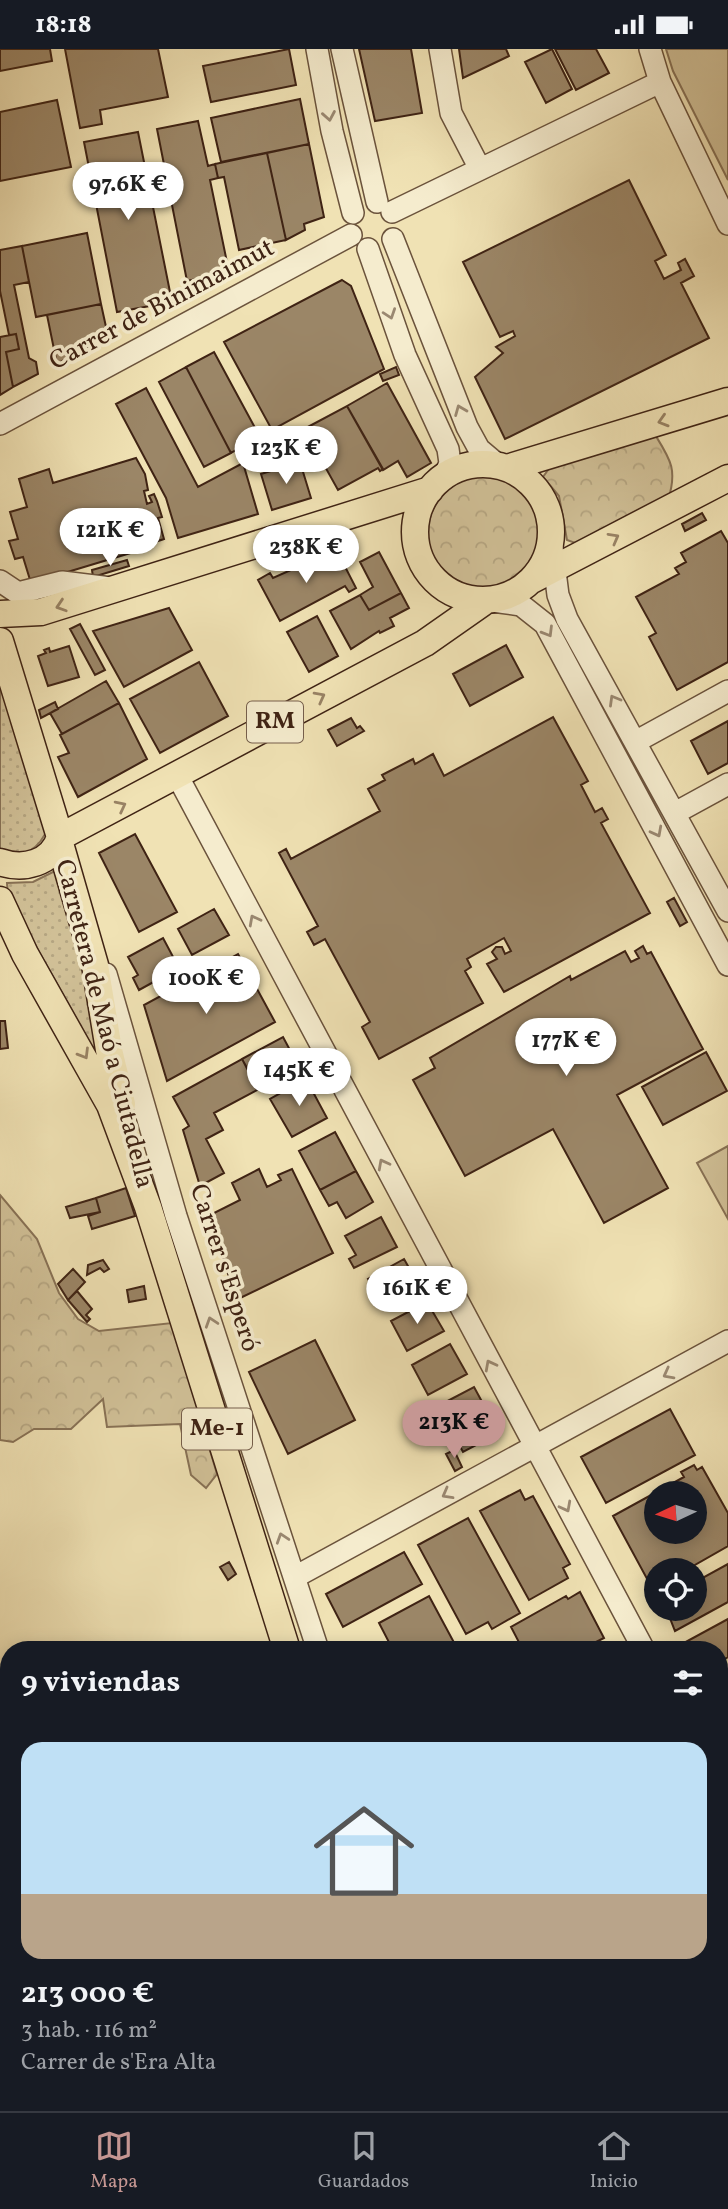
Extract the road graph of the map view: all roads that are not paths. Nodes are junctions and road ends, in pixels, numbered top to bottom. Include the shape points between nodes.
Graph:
1 (317, 49) edge
2 (342, 49) edge
3 (440, 49) edge
4 (650, 49) edge
5 (660, 82) junction
6 (480, 169) junction
7 (385, 207) junction
8 (353, 213) junction
9 (728, 223) edge
10 (351, 235) junction
11 (393, 239) junction
12 (368, 249) junction
13 (728, 401) edge
14 (0, 424) edge
15 (503, 467) junction
16 (438, 482) junction
17 (726, 484) edge
18 (543, 576) junction
19 (0, 581) edge
20 (113, 589) junction
21 (489, 601) junction
22 (0, 614) edge
23 (0, 641) edge
24 (728, 691) edge
25 (637, 741) junction
26 (178, 776) junction
27 (728, 784) edge
28 (675, 813) junction
29 (60, 839) junction
30 (0, 862) edge
31 (0, 900) edge
32 (78, 903) junction
33 (728, 911) edge
34 (0, 923) edge
35 (728, 965) edge
36 (48, 996) junction
37 (148, 1207) junction
38 (728, 1341) edge
39 (534, 1447) junction
40 (295, 1577) junction
41 (284, 1641) edge
42 (315, 1641) edge
43 (638, 1641) edge

1 -> 8 street
2 - 7 street
3 - 6 street via 452,113
4 - 5 street
5 - 6 street
5 - 9 street
6 - 7 street
7 - 8 street via 363,204
7 - 11 street via 397,226
8 - 10 street
10 - 12 street
10 - 14 street, Carrer de Binimaimut
11 - 12 street via 382,248
15 -> 11 street via 479,449 467,427
12 -> 16 street via 405,355 448,449 450,463
13 -> 15 main road
15 - 16 main road via 470,465
15 - 18 main road via 537,489 547,507 551,540
16 - 20 main road
16 - 21 main road via 419,509 415,530 423,566 449,592
18 -> 17 main road, RM
18 - 21 main road, RM via 515,593
25 -> 18 street via 567,619 558,595
19 - 20 street via 18,593 62,582
20 -> 22 main road via 41,612
26 -> 21 main road, RM via 425,643
21 -> 35 street via 521,605 545,624
23 - 29 main road, Carretera de Maó a Ciutadella
24 - 25 street
25 - 28 street
29 -> 26 main road, RM
39 -> 26 street
27 - 28 street
28 - 33 street
29 - 30 main road, RM via 35,864 21,867
29 - 32 main road, Carretera de Maó a Ciutadella / Me-1
31 - 36 main road, Carretera de Maó a Ciutadella / Me-1
32 - 37 main road, Carretera de Maó a Ciutadella / Me-1
40 -> 32 street, Carrer s'Esperó via 176,1216 100,953
34 - 36 main road via 20,960
36 -> 37 main road, Carretera de Maó a Ciutadella / Me-1 via 110,1105
37 - 41 main road, Carretera de Maó a Ciutadella / Me-1
38 -> 39 street
39 -> 40 street
39 -> 43 street
40 - 42 street, Carrer s'Esperó

